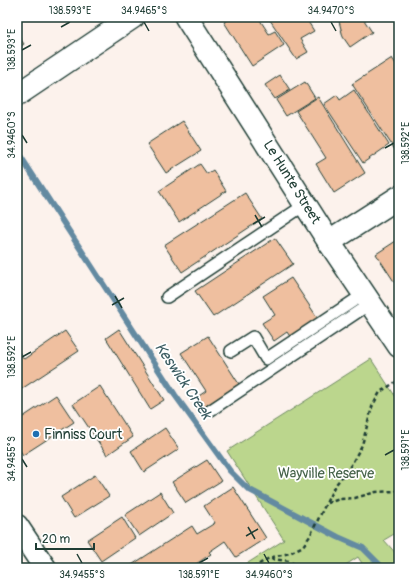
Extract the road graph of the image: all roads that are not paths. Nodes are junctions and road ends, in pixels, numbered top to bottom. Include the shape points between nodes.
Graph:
1 (134, 17) edge
2 (186, 17) edge
3 (17, 95) edge
4 (399, 197) edge
5 (306, 204) junction
6 (329, 242) junction
7 (167, 297) dead end
8 (368, 299) junction
9 (399, 346) edge
10 (231, 351) dead end
11 (211, 410) dead end
12 (17, 526) edge
13 (45, 568) edge

1 - 3 street
2 - 5 street, Le Hunte Street
4 - 6 street
5 - 6 street, Le Hunte Street
5 - 7 lane
6 - 8 street, Le Hunte Street
8 - 9 street, Le Hunte Street
8 - 10 lane via 266,358 253,337
8 - 11 lane
12 - 13 street

